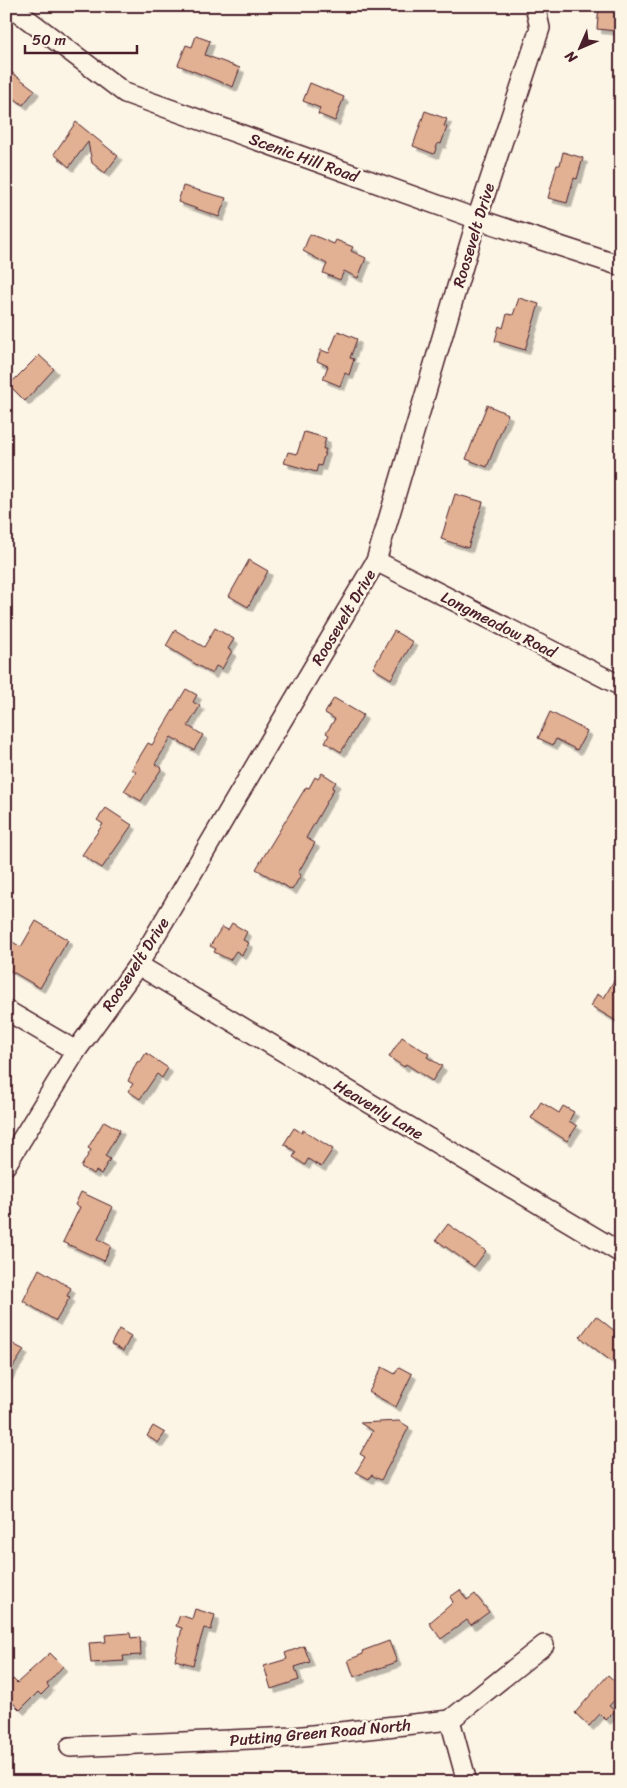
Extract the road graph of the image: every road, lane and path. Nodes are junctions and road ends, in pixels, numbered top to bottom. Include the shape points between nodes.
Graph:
1 (10, 6) edge
2 (535, 6) edge
3 (477, 220) junction
4 (621, 266) edge
5 (376, 561) junction
6 (621, 686) edge
7 (138, 965) junction
8 (6, 1010) edge
9 (76, 1051) junction
10 (6, 1165) edge
11 (621, 1253) edge
12 (544, 1645) dead end
13 (450, 1720) junction
14 (70, 1747) dead end
15 (468, 1782) edge

1 - 3 street, Scenic Hill Road via 125,93
2 - 3 street, Roosevelt Drive via 540,28
3 - 4 street, Scenic Hill Road
3 - 5 street, Roosevelt Drive
5 - 6 street, Longmeadow Road
5 - 7 street, Roosevelt Drive
7 - 9 street, Roosevelt Drive
7 - 11 street, Heavenly Lane
8 - 9 street
9 - 10 street, Roosevelt Drive
12 - 13 street
13 - 14 street, Putting Green Road North via 294,1737
13 - 15 street

